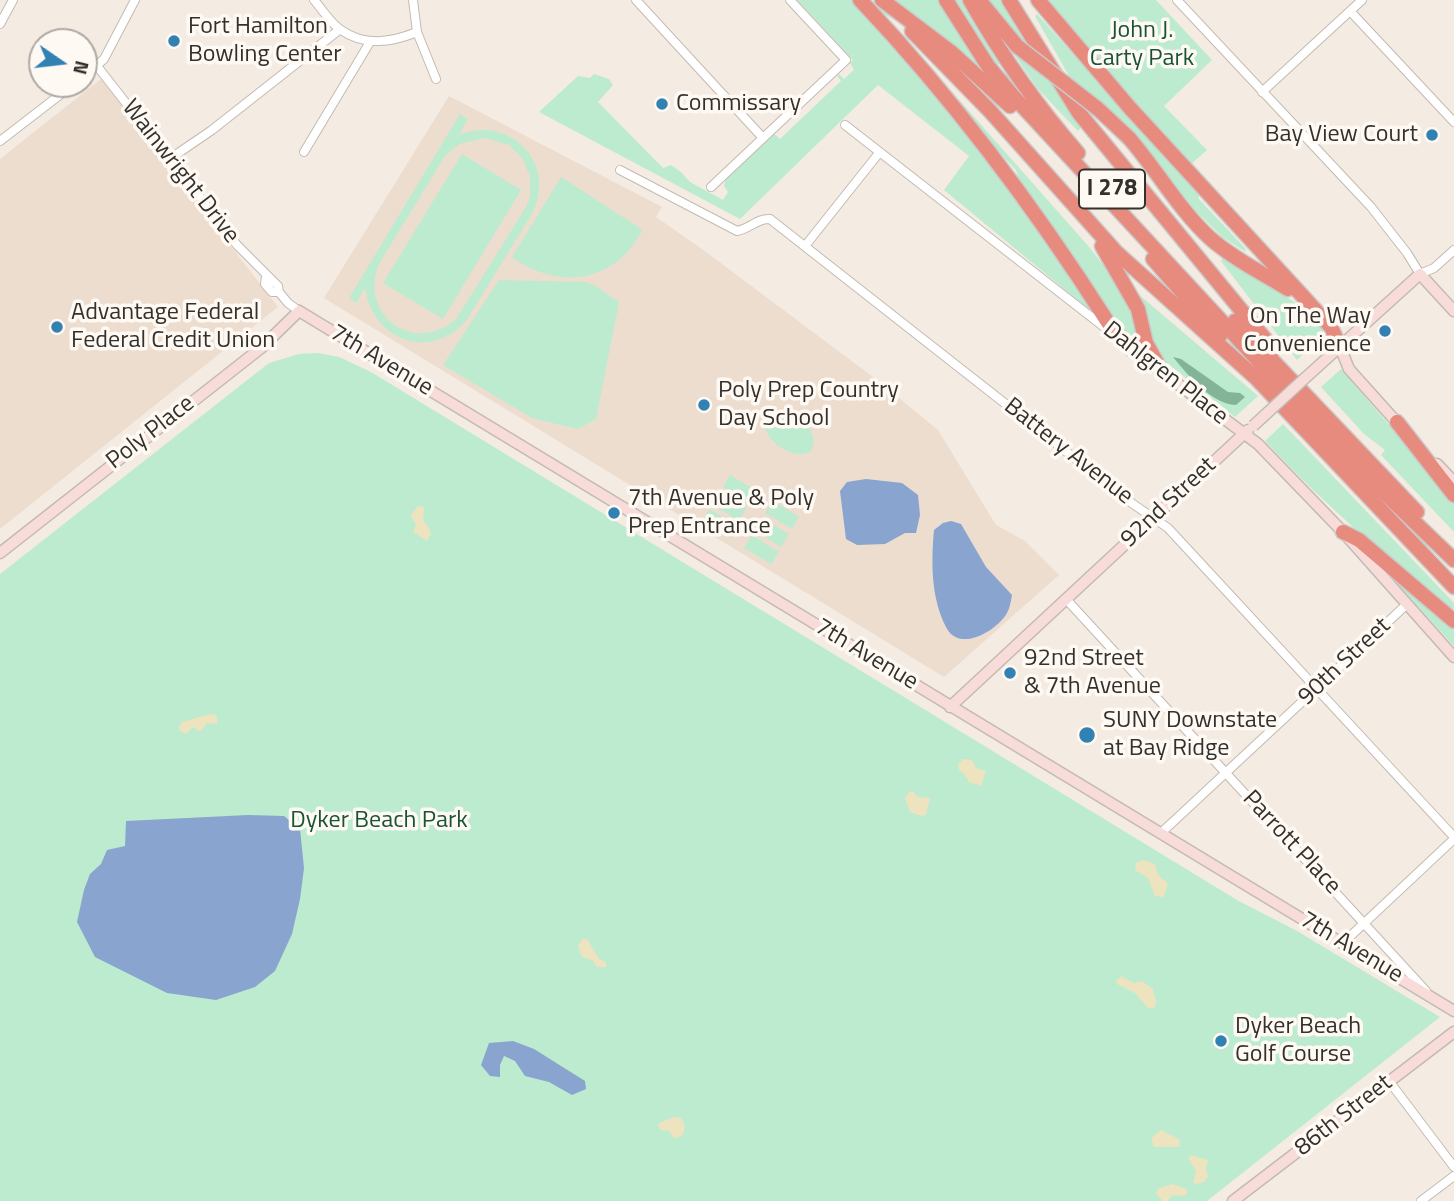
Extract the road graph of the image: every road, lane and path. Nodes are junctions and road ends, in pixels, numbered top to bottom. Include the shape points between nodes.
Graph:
1 (13, 0) edge
2 (135, 0) edge
3 (314, 0) edge
4 (413, 0) edge
5 (636, 0) edge
6 (790, 0) edge
7 (860, 0) edge
8 (882, 0) edge
9 (946, 0) edge
10 (970, 0) edge
11 (979, 0) edge
12 (1009, 0) edge
13 (1038, 0) edge
14 (1177, 0) edge
15 (1362, 0) edge
16 (1350, 11) junction
17 (0, 24) edge
18 (339, 30) junction
19 (912, 31) dead end
20 (417, 32) junction
21 (370, 42) junction
22 (98, 65) edge
23 (98, 67) edge
24 (436, 79) dead end
25 (1262, 92) junction
26 (56, 98) edge
27 (1454, 122) edge
28 (845, 125) dead end
29 (763, 138) junction
30 (0, 141) edge
31 (304, 152) dead end
32 (879, 153) junction
33 (171, 158) junction
34 (620, 170) dead end
35 (711, 187) dead end
36 (1073, 205) junction
37 (805, 246) junction
38 (1454, 250) edge
39 (1420, 274) junction
40 (280, 294) joint
41 (1304, 299) junction
42 (299, 311) junction
43 (1454, 311) edge
44 (1339, 347) junction
45 (1131, 349) junction
46 (1274, 363) junction
47 (1161, 370) junction
48 (1263, 384) junction
49 (1397, 422) junction
50 (1243, 434) junction
51 (1454, 482) edge
52 (1454, 495) edge
53 (1153, 518) junction
54 (1343, 532) junction
55 (1454, 551) edge
56 (0, 552) edge
57 (1454, 560) edge
58 (1454, 587) edge
59 (1066, 599) junction
60 (1406, 605) junction
61 (1454, 621) edge
62 (1454, 657) edge
63 (1317, 688) junction
64 (950, 706) junction
65 (1225, 773) junction
66 (1161, 832) junction
67 (1454, 838) edge
68 (1365, 922) junction
69 (1343, 943) junction
70 (1430, 996) junction
71 (1454, 1011) edge
72 (1454, 1032) edge
73 (1389, 1081) junction
74 (1454, 1167) edge
75 (1454, 1176) edge
76 (1233, 1201) edge
77 (1421, 1201) edge

1 - 17 street
2 - 22 street
3 - 18 street
4 - 20 street
5 - 29 street
6 - 29 street via 846,60
7 - 45 highway via 1010,180
8 - 48 highway, I 278 via 986,82
9 - 57 highway, I 278 via 988,66 1039,124 1352,462
10 - 46 highway, I 278 via 1009,66 1047,116
11 - 41 highway, bridge via 1017,46 1129,138 1209,237
12 - 46 highway, I 278 via 1079,113 1265,339
13 - 41 highway
14 - 25 street
15 - 16 street
16 - 25 street
16 - 27 street
18 - 21 street
18 - 33 street
19 - 36 highway, I 278
20 - 21 street
20 - 24 street
21 - 31 street
23 - 33 street, Wainwright Drive
25 - 39 street via 1371,207
26 - 30 street
28 - 32 street, Dahlgren Place
29 - 35 street
32 - 37 street
32 - 45 street, Dahlgren Place
33 - 40 street, Wainwright Drive
34 - 37 street, Battery Avenue via 737,231 770,219
36 - 47 highway via 1126,286
36 - 48 highway, I 278 via 1116,252
37 - 53 street, Battery Avenue
38 - 39 street, 92nd Street
39 - 43 main road
39 - 44 main road, 92nd Street
40 - 42 street, 7th Avenue
41 - 44 highway via 1331,327
42 - 56 main road, Poly Place via 261,348
42 - 64 main road, 7th Avenue
44 - 49 main road via 1349,369
44 - 50 main road, 92nd Street, bridge
45 - 47 main road, Dahlgren Place
46 - 55 highway, I 278
47 - 50 main road, Dahlgren Place
48 - 58 highway, I 278
49 - 51 main road
49 - 52 highway
50 - 53 main road, 92nd Street
50 - 54 main road, Dahlgren Place
53 - 59 main road, 92nd Street
53 - 63 street, Battery Avenue via 1168,528
54 - 60 main road, Dahlgren Place
54 - 61 highway via 1359,540
59 - 64 main road, 92nd Street
59 - 65 street, Parrott Place
60 - 62 main road, Dahlgren Place
60 - 63 street, 90th Street
63 - 65 street, 90th Street
63 - 67 street, Battery Avenue
64 - 66 main road, 7th Avenue
65 - 66 street, 90th Street
65 - 68 street, Parrott Place
66 - 69 main road, 7th Avenue
67 - 68 street
68 - 69 street
68 - 70 street, Parrott Place
69 - 70 main road, 7th Avenue
70 - 71 main road, 7th Avenue
72 - 73 main road, 86th Street
73 - 74 street
73 - 76 main road, 86th Street
75 - 77 street

